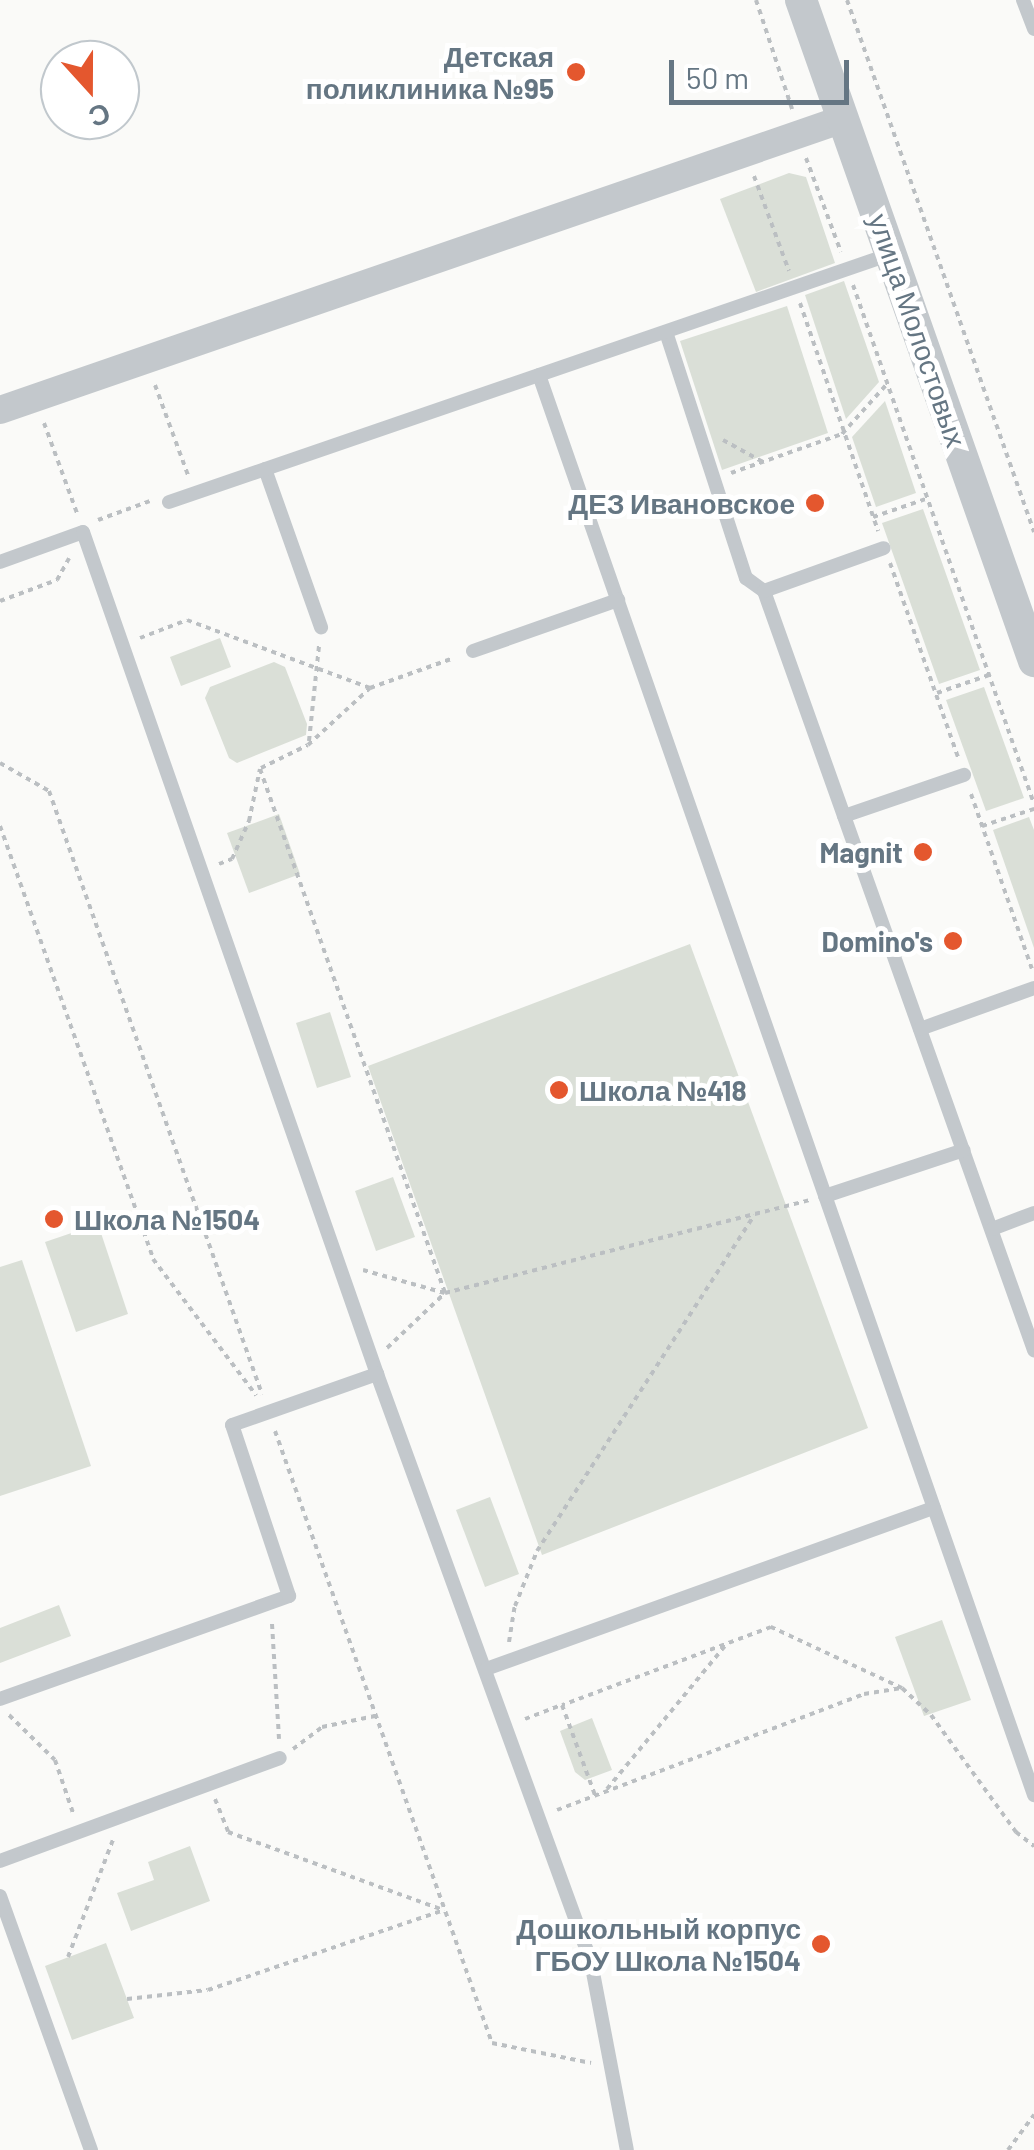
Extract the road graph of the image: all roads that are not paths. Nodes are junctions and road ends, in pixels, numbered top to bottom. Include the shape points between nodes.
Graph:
1 (801, 0) edge
2 (1023, 0) edge
3 (1034, 30) edge
4 (843, 120) junction
5 (891, 254) junction
6 (666, 332) junction
7 (539, 375) junction
8 (0, 410) edge
9 (265, 469) junction
10 (169, 502) dead end
11 (884, 548) dead end
12 (0, 562) edge
13 (764, 591) junction
14 (618, 600) junction
15 (321, 627) road end
16 (1032, 647) edge
17 (473, 651) road end
18 (964, 775) dead end
19 (844, 816) junction
20 (1034, 988) edge
21 (920, 1029) junction
22 (964, 1150) junction
23 (825, 1196) junction
24 (1034, 1213) edge
25 (992, 1228) junction
26 (1034, 1350) edge
27 (375, 1368) junction
28 (934, 1508) junction
29 (486, 1669) junction
30 (0, 1699) edge
31 (280, 1758) road end
32 (1034, 1795) edge
33 (0, 1861) edge
34 (0, 1896) edge
35 (92, 2150) edge
36 (627, 2150) edge

1 - 4 street, улица Молостовых
2 - 3 lane
4 - 5 street, улица Молостовых
4 - 8 street
5 - 6 lane
5 - 16 street, улица Молостовых
6 - 7 lane
6 - 13 lane via 746,578
7 - 9 lane
7 - 14 lane
9 - 10 lane
9 - 15 lane
11 - 13 lane
12 - 27 lane via 83,532
13 - 19 lane
14 - 17 lane
14 - 23 lane
18 - 19 lane
19 - 21 lane
20 - 21 lane
21 - 22 lane
22 - 23 lane
22 - 25 lane
23 - 28 lane
24 - 25 lane
25 - 26 lane
27 - 29 lane
27 - 30 lane via 232,1425 289,1596
28 - 29 lane
28 - 32 lane
29 - 36 lane via 591,1962
31 - 33 lane
34 - 35 lane

